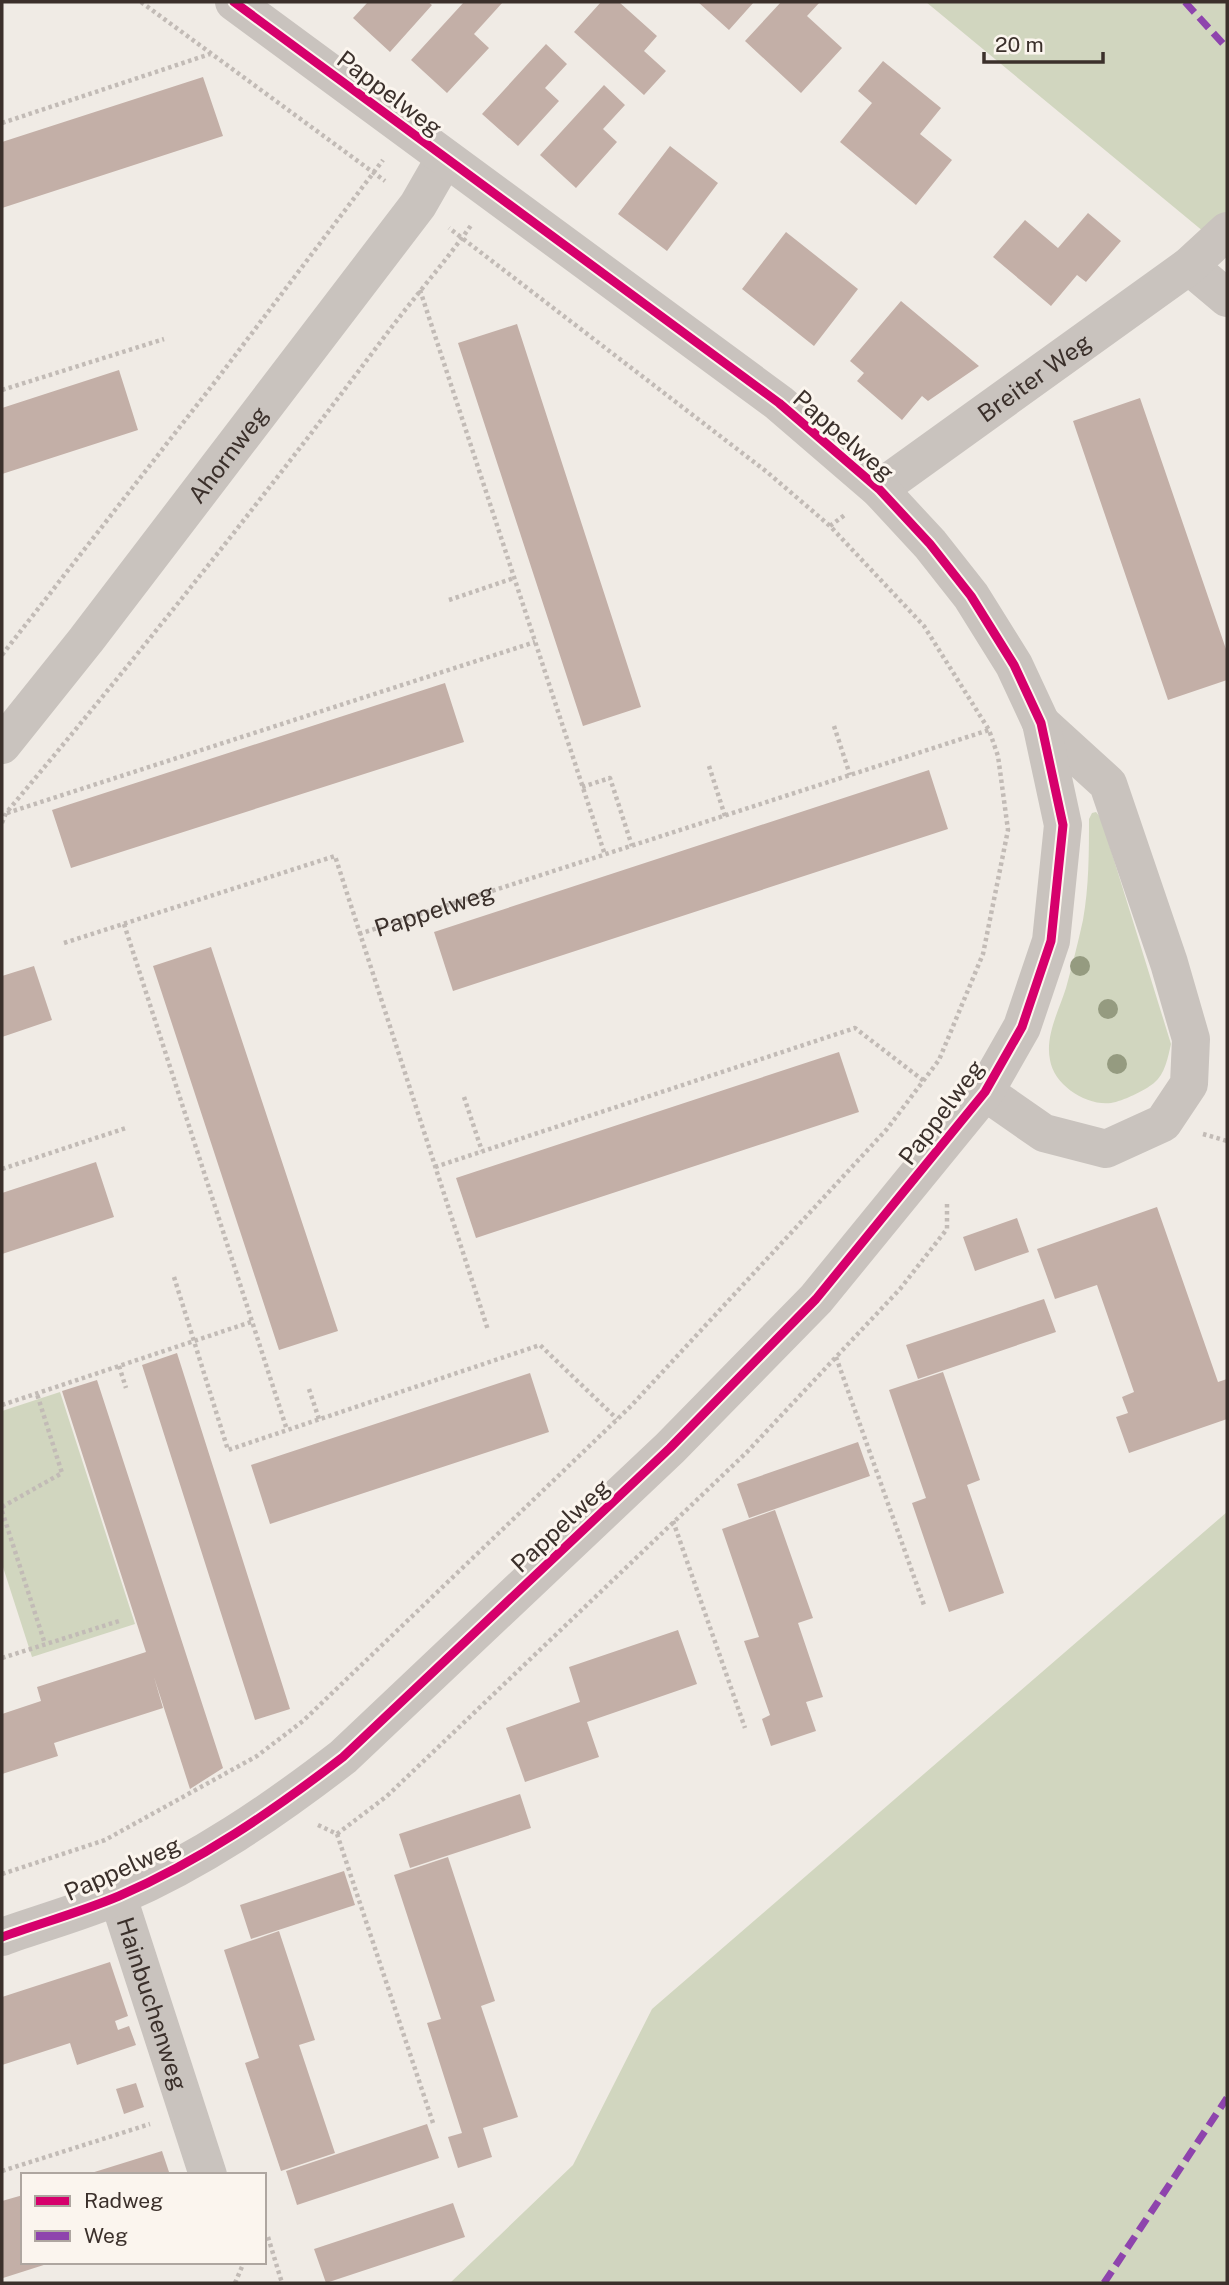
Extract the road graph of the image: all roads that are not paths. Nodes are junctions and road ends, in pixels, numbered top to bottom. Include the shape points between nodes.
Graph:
1 (234, 2) edge
2 (445, 158) junction
3 (1227, 231) edge
4 (1189, 266) junction
5 (1227, 298) edge
6 (879, 489) junction
7 (1041, 723) junction
8 (2, 746) edge
9 (985, 1092) junction
10 (118, 1897) junction
11 (2, 1937) edge
12 (207, 2173) edge

1 - 2 street, Pappelweg
2 - 6 street, Pappelweg via 779,402
2 - 8 street, Ahornweg via 418,205
3 - 4 street, Breiter Weg
4 - 5 street
4 - 6 street, Breiter Weg
6 - 7 street, Pappelweg via 971,596 1014,665
7 - 9 street, Pappelweg via 1063,825 1051,941 1022,1027
7 - 9 street, Pappelweg via 1108,784 1191,1039 1189,1084 1163,1124 1106,1149 1044,1133
9 - 10 street, Pappelweg via 816,1299 670,1448 343,1757 284,1803 196,1857
10 - 11 street, Pappelweg
10 - 12 street, Hainbuchenweg

